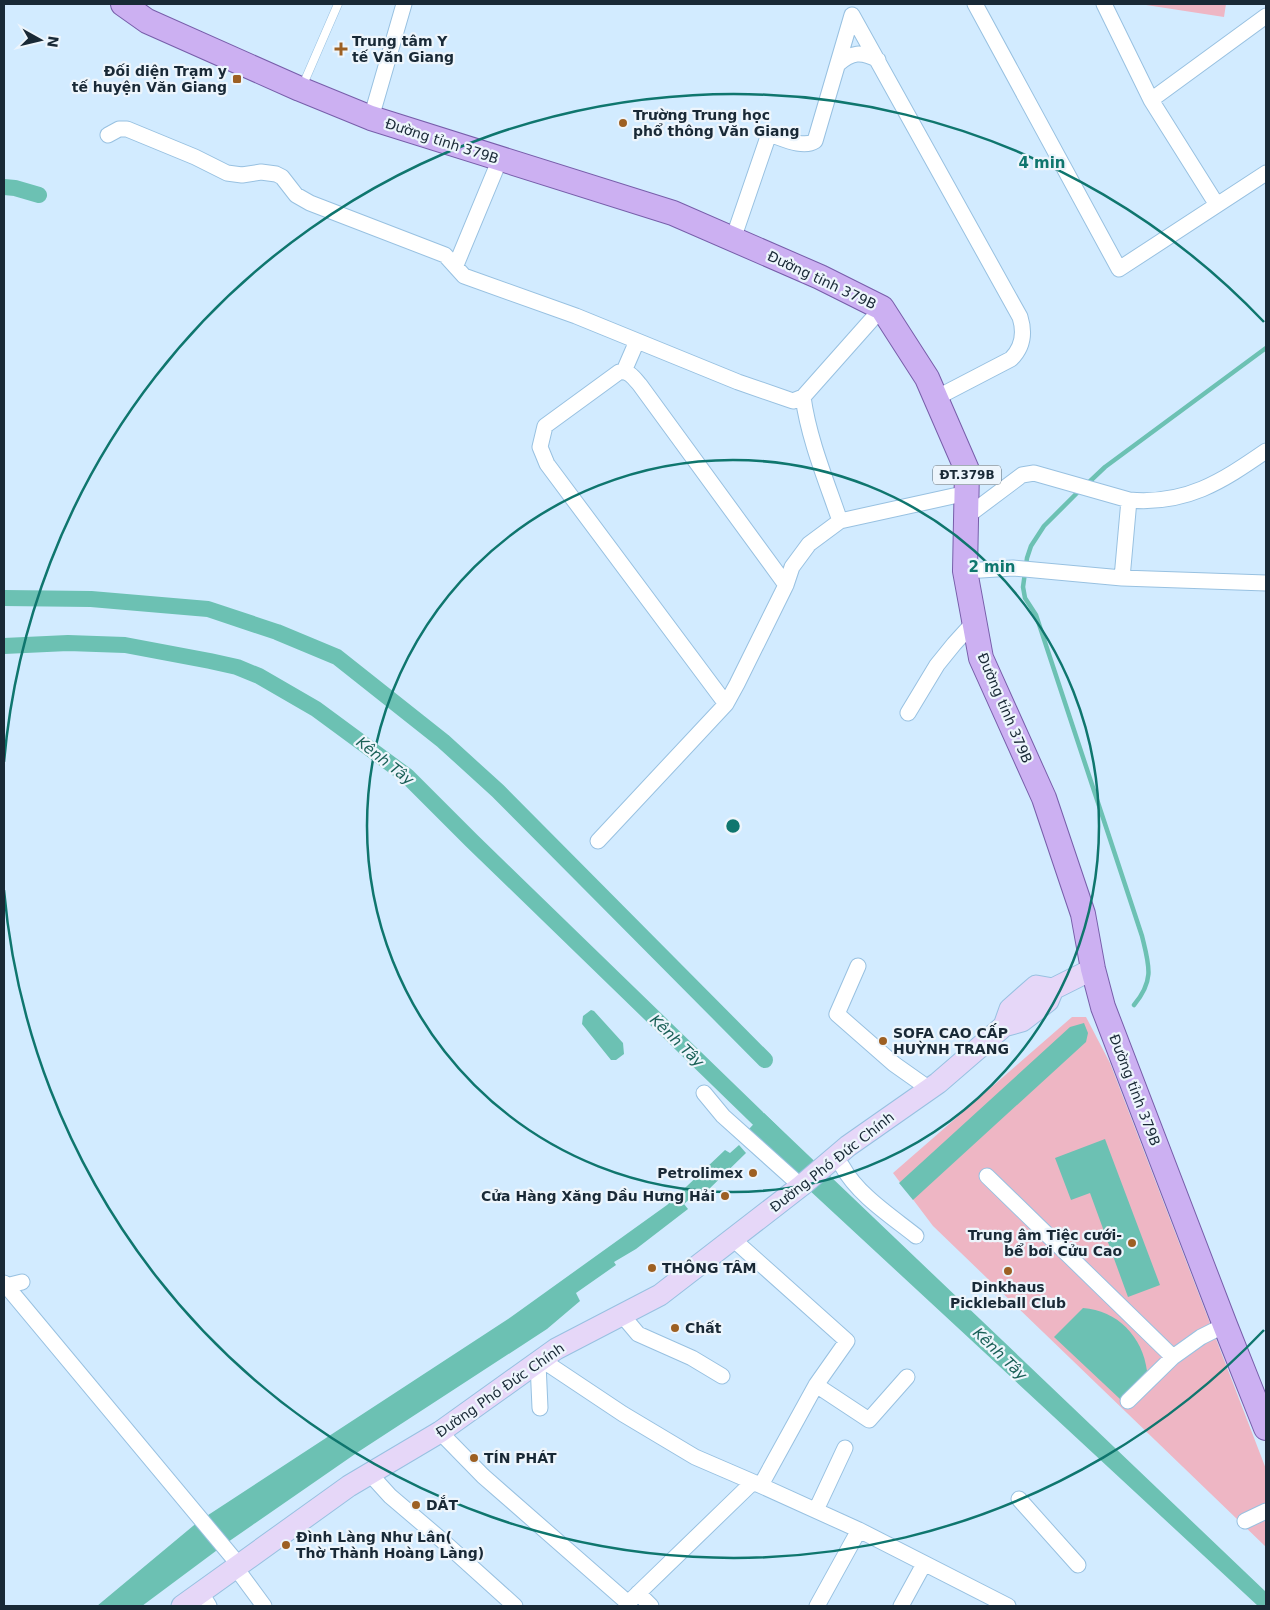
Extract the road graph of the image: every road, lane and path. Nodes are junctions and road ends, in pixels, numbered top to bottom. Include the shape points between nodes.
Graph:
1 (123, 4) edge
2 (338, 4) edge
3 (404, 4) edge
4 (975, 4) edge
5 (1104, 4) edge
6 (1266, 16) edge
7 (878, 60) junction
8 (838, 64) junction
9 (300, 89) junction
10 (1151, 100) junction
11 (371, 118) junction
12 (108, 135) dead end
13 (500, 159) junction
14 (1266, 173) edge
15 (1217, 205) junction
16 (734, 239) junction
17 (456, 264) junction
18 (882, 308) junction
19 (637, 341) junction
20 (624, 371) junction
21 (803, 397) junction
22 (936, 398) junction
23 (1266, 451) edge
24 (967, 493) junction
25 (1123, 499) junction
26 (966, 517) junction
27 (840, 520) junction
28 (965, 572) junction
29 (1122, 578) junction
30 (1266, 583) edge
31 (786, 585) junction
32 (974, 622) junction
33 (726, 704) junction
34 (908, 713) dead end
35 (598, 841) dead end
36 (858, 966) dead end
37 (1093, 969) junction
38 (928, 1088) junction
39 (704, 1092) dead end
40 (838, 1163) junction
41 (987, 1176) dead end
42 (799, 1188) junction
43 (916, 1236) dead end
44 (734, 1240) junction
45 (22, 1282) dead end
46 (5, 1285) edge
47 (622, 1315) junction
48 (1225, 1325) junction
49 (1173, 1357) junction
50 (540, 1361) junction
51 (722, 1376) dead end
52 (907, 1377) dead end
53 (816, 1385) junction
54 (1128, 1401) dead end
55 (540, 1408) dead end
56 (1266, 1428) edge
57 (440, 1432) junction
58 (845, 1448) dead end
59 (370, 1474) junction
60 (757, 1483) junction
61 (1019, 1499) dead end
62 (816, 1510) junction
63 (1266, 1512) edge
64 (1245, 1520) dead end
65 (859, 1530) junction
66 (924, 1564) junction
67 (1078, 1565) dead end
68 (237, 1566) junction
69 (205, 1599) edge
70 (630, 1601) edge
71 (987, 1602) edge
72 (182, 1606) edge
73 (264, 1606) edge
74 (515, 1606) edge
75 (651, 1606) edge
76 (817, 1606) edge
77 (901, 1606) edge
78 (1008, 1606) edge

1 - 9 main road, Đường tỉnh 379B / ĐT.379B via 147,20
2 - 9 lane
3 - 11 street
4 - 15 street via 1119,269
5 - 10 street
6 - 10 street
7 - 8 street via 854,54
7 - 8 street via 852,15
7 - 22 street via 1020,317 1023,328 1022,342 1012,360
8 - 16 street via 815,141 804,144 769,134
9 - 11 main road, Đường tỉnh 379B / ĐT.379B
10 - 15 street
11 - 13 main road, Đường tỉnh 379B / ĐT.379B
12 - 17 street via 127,129 227,173 276,174 296,195 310,203 446,255
13 - 16 main road, Đường tỉnh 379B / ĐT.379B via 673,213
13 - 17 street
14 - 15 street
16 - 18 main road, Đường tỉnh 379B / ĐT.379B via 820,276
17 - 19 street via 464,276
18 - 21 street
18 - 22 main road, Đường tỉnh 379B / ĐT.379B via 927,378
19 - 20 street
19 - 21 street via 793,401
20 - 31 street via 640,385
20 - 33 street via 545,426 540,447 547,464
21 - 27 street via 816,454
22 - 24 main road, Đường tỉnh 379B / ĐT.379B via 967,470
23 - 25 street via 1209,488 1156,501
24 - 26 main road, Đường tỉnh 379B / ĐT.379B
24 - 27 street
25 - 26 street via 1034,473 1022,475
25 - 29 street
26 - 28 main road, Đường tỉnh 379B / ĐT.379B
27 - 31 street via 809,544 792,567
28 - 29 street via 1014,568
28 - 32 main road, Đường tỉnh 379B / ĐT.379B
29 - 30 street
31 - 33 street
32 - 34 street via 937,665
32 - 37 main road, Đường tỉnh 379B / ĐT.379B via 980,658 1047,807 1083,914
33 - 35 street
36 - 38 street via 837,1014 894,1064
37 - 38 main road, Đường Phó Đức Chính via 1054,989 1036,986 1010,1008 1004,1026
37 - 48 main road, Đường tỉnh 379B / ĐT.379B via 1103,1006
38 - 40 main road, Đường Phó Đức Chính via 848,1146
39 - 42 street via 723,1116
40 - 42 main road, Đường Phó Đức Chính
40 - 43 street via 867,1196
41 - 49 street
42 - 44 main road, Đường Phó Đức Chính
44 - 47 main road, Đường Phó Đức Chính via 660,1295
44 - 53 street via 847,1341
45 - 46 street
46 - 68 street
47 - 50 main road, Đường Phó Đức Chính via 556,1349
47 - 51 street via 638,1334 692,1358
48 - 49 street
48 - 56 main road, Đường tỉnh 379B / ĐT.379B
49 - 54 street
50 - 55 street
50 - 57 main road, Đường Phó Đức Chính
50 - 60 street via 695,1457
52 - 53 street via 869,1420
53 - 60 street
57 - 59 main road, Đường Phó Đức Chính
57 - 70 street via 483,1476
58 - 62 street
59 - 68 main road, Đường Phó Đức Chính
59 - 74 street via 390,1496
60 - 62 street
60 - 70 street
61 - 67 street
62 - 65 street
63 - 64 street
65 - 66 street
65 - 76 street
66 - 71 street
66 - 77 street
68 - 69 main road, Đường Phó Đức Chính
68 - 73 street
69 - 72 main road, Đường Phó Đức Chính
70 - 75 street
71 - 78 street

